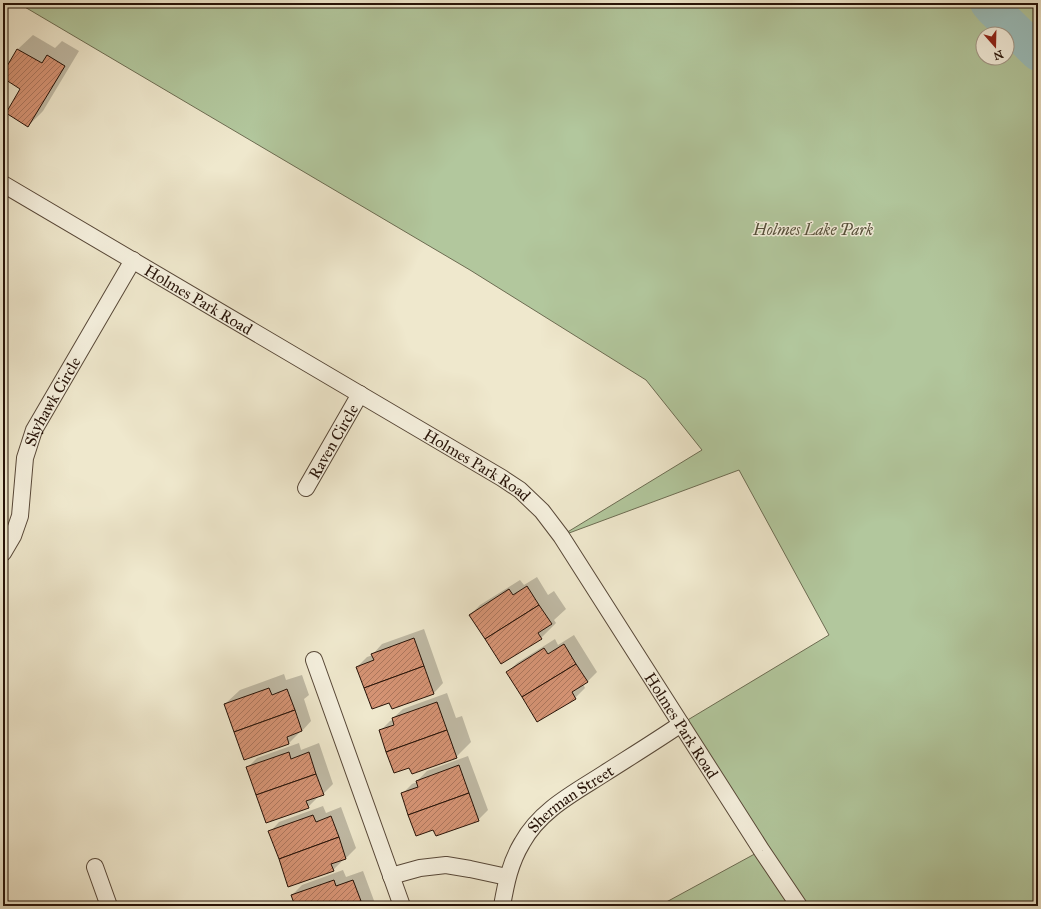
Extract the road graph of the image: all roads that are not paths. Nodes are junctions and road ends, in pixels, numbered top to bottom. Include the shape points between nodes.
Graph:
1 (3, 184) edge
2 (133, 260) junction
3 (360, 394) junction
4 (306, 488) dead end
5 (3, 553) edge
6 (314, 660) dead end
7 (681, 724) junction
8 (95, 867) dead end
9 (391, 876) junction
10 (507, 877) junction
11 (108, 906) edge
12 (402, 906) edge
13 (502, 906) edge
14 (799, 906) edge

1 - 2 street, Holmes Park Road
2 - 3 street, Holmes Park Road
2 - 5 street, Skyhawk Circle via 34,430 25,458 20,516
3 - 4 street, Raven Circle
3 - 7 street, Holmes Park Road via 502,478 520,490 542,511 561,536
6 - 9 street
7 - 10 street, Sherman Street via 555,805 537,822 522,842
7 - 14 street, Holmes Park Road
8 - 11 street
9 - 10 street via 420,868 446,865
9 - 12 street
10 - 13 street, Sherman Street

